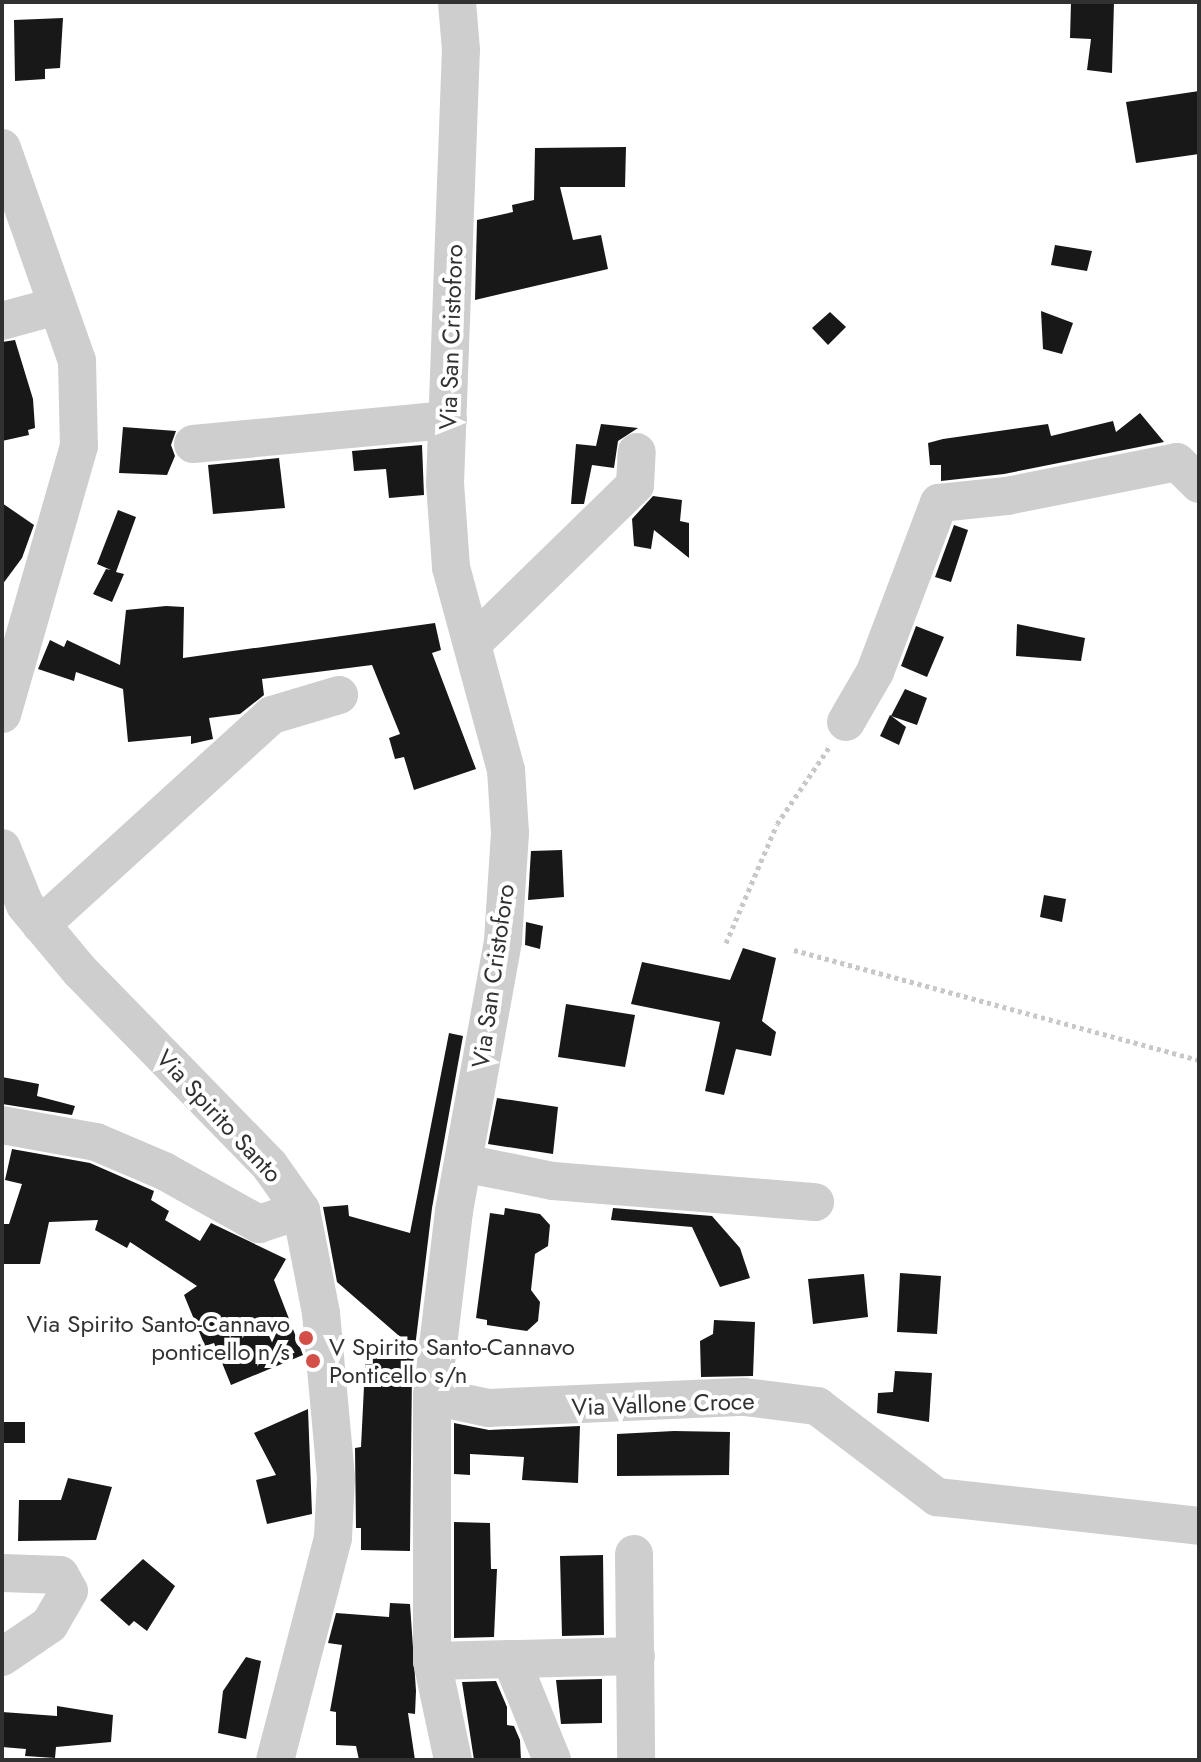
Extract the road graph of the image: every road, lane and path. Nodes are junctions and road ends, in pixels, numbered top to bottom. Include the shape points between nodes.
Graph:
1 (457, 2) edge
2 (2, 148) edge
3 (57, 306) junction
4 (2, 321) edge
5 (448, 420) junction
6 (193, 444) dead end
7 (637, 452) dead end
8 (1199, 484) edge
9 (472, 644) junction
10 (8, 668) edge
11 (339, 695) dead end
12 (2, 714) edge
13 (846, 722) joint
14 (2, 848) edge
15 (41, 925) junction
16 (726, 943) dead end
17 (794, 950) dead end
18 (1199, 1060) edge
19 (2, 1125) edge
20 (463, 1163) junction
21 (815, 1202) dead end
22 (301, 1210) junction
23 (432, 1396) junction
24 (1199, 1526) edge
25 (634, 1554) dead end
26 (2, 1573) edge
27 (636, 1656) junction
28 (2, 1657) edge
29 (511, 1659) junction
30 (432, 1661) junction
31 (275, 1760) edge
32 (453, 1760) edge
33 (552, 1760) edge
34 (636, 1760) edge

1 - 5 street, Via San Cristoforo via 461,50
2 - 3 street
3 - 4 street
3 - 10 street via 77,361 79,446
5 - 6 street
5 - 9 street, Via San Cristoforo via 451,567
7 - 9 street via 635,485
8 - 13 street via 1177,462 1007,496 939,503 875,672
9 - 20 street, Via San Cristoforo via 506,770 510,833 503,941
10 - 12 street
11 - 15 street via 272,715
13 - 16 path via 777,824
14 - 15 street, Via Spirito Santo via 25,905
15 - 22 street, Via Spirito Santo via 270,1166
17 - 18 path
19 - 22 street via 96,1142 164,1171 259,1224
20 - 21 street via 553,1181
20 - 23 street, Via San Cristoforo
22 - 31 street, Via Spirito Santo via 321,1313 336,1478 333,1538
23 - 24 street, Via Vallone Croce via 488,1408 744,1397 817,1406 937,1497
23 - 30 street, Via San Cristoforo
25 - 27 street
26 - 28 street via 60,1575 69,1591 49,1625
27 - 29 street
27 - 34 street
29 - 30 street
29 - 33 street
30 - 32 street, Via San Cristoforo

